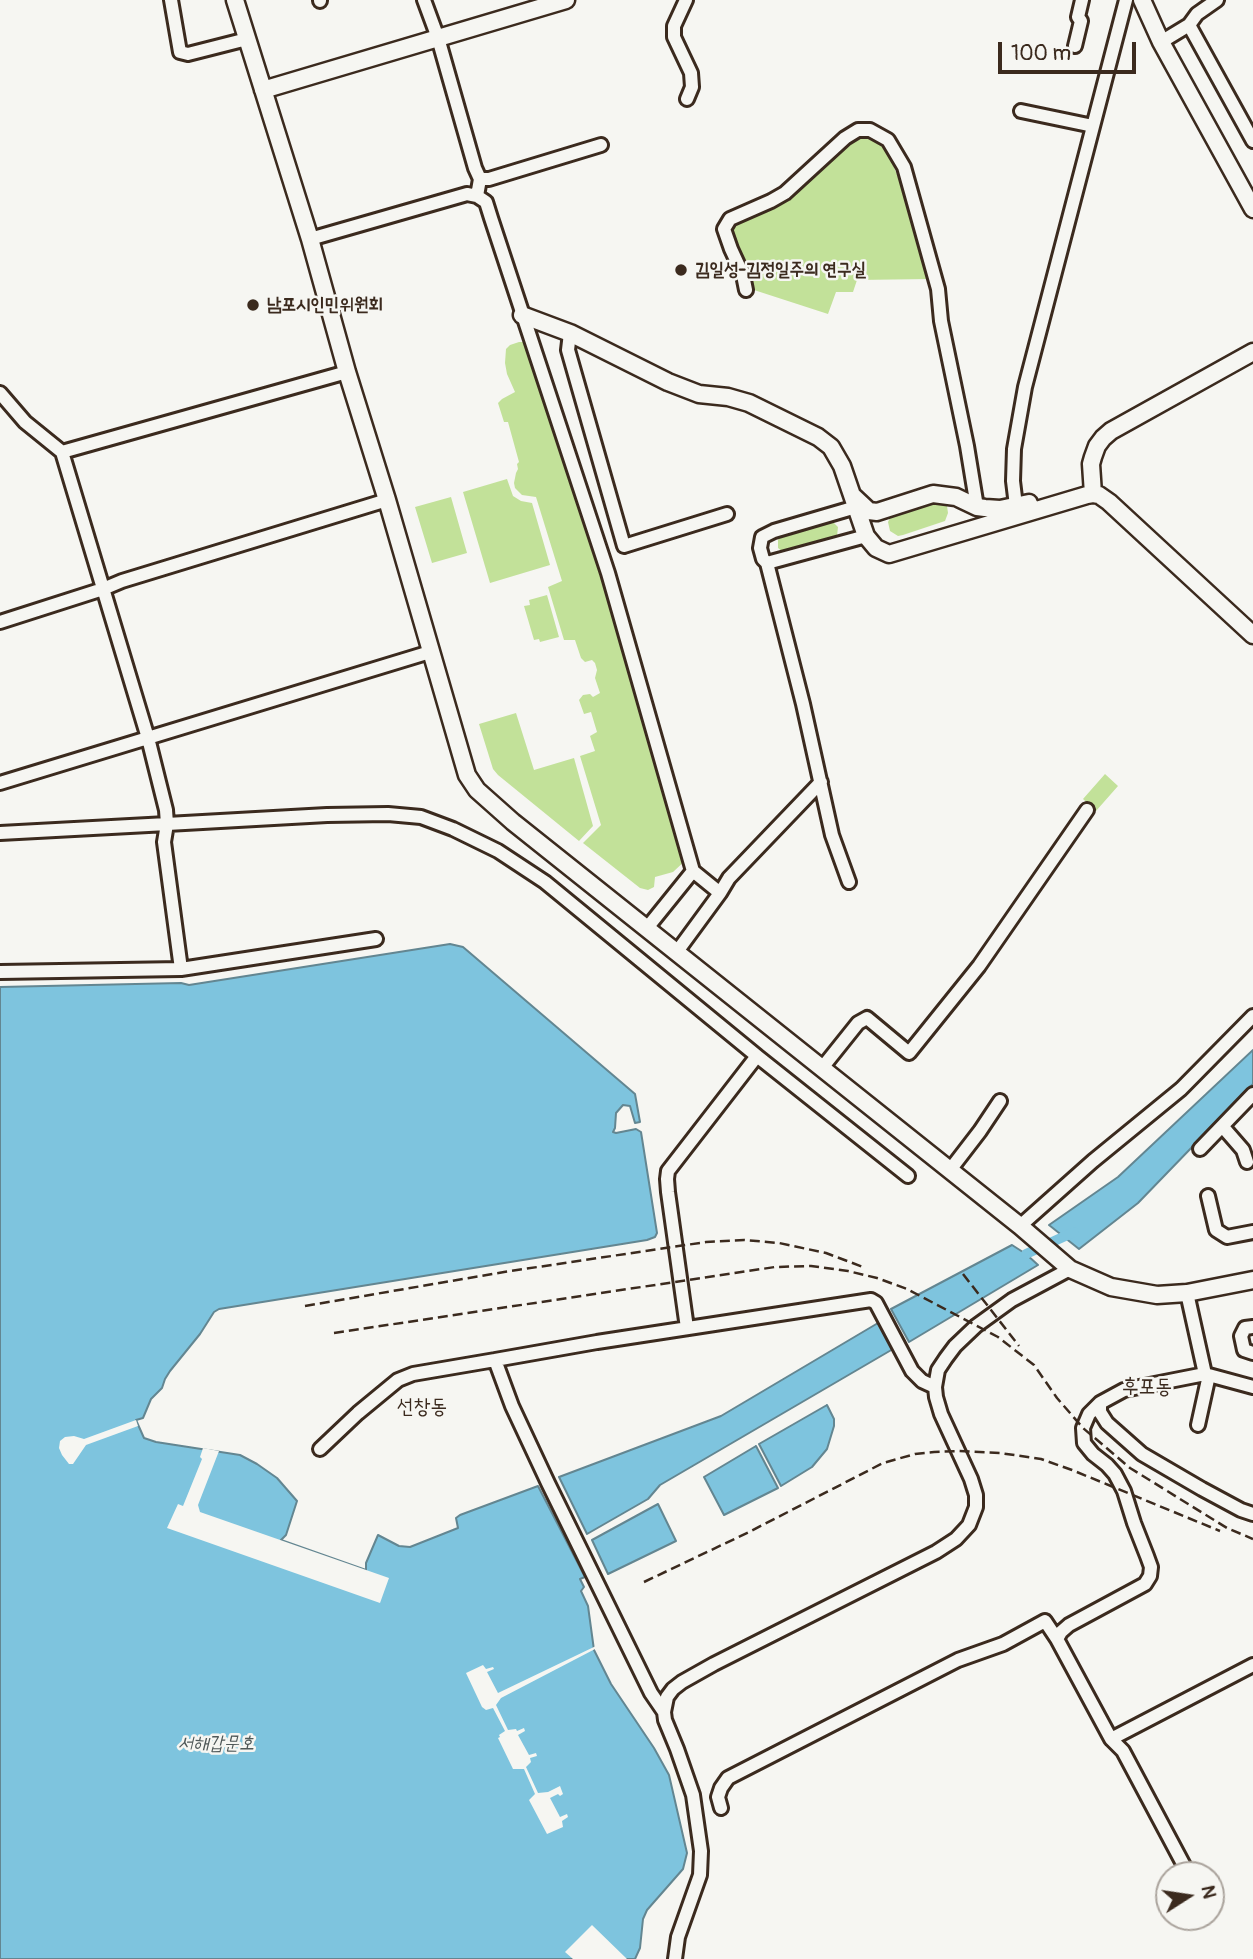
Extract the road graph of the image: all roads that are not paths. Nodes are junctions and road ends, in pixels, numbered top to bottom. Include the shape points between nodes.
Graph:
1 (171, 0) edge
2 (235, 0) edge
3 (424, 0) edge
4 (566, 0) edge
5 (685, 0) edge
6 (1082, 0) edge
7 (1126, 0) edge
8 (1142, 0) edge
9 (1217, 0) edge
10 (1189, 25) junction
11 (438, 38) junction
12 (247, 39) junction
13 (1161, 42) junction
14 (1075, 46) dead end
15 (263, 90) junction
16 (687, 99) dead end
17 (1021, 111) dead end
18 (1093, 126) junction
19 (1253, 141) edge
20 (601, 145) dead end
21 (480, 179) junction
22 (477, 196) junction
23 (1253, 209) edge
24 (310, 239) junction
25 (746, 290) dead end
26 (522, 315) junction
27 (570, 333) junction
28 (1253, 352) edge
29 (347, 372) junction
30 (0, 393) edge
31 (62, 452) junction
32 (1090, 494) junction
33 (387, 500) junction
34 (854, 501) junction
35 (977, 507) junction
36 (1016, 511) junction
37 (727, 514) dead end
38 (866, 536) junction
39 (767, 563) junction
40 (103, 589) junction
41 (0, 622) edge
42 (1253, 635) edge
43 (430, 652) junction
44 (148, 738) junction
45 (821, 782) junction
46 (0, 783) edge
47 (1087, 810) dead end
48 (167, 824) junction
49 (0, 833) edge
50 (693, 871) junction
51 (849, 882) dead end
52 (720, 893) junction
53 (646, 928) junction
54 (376, 939) dead end
55 (676, 953) junction
56 (181, 969) junction
57 (0, 972) edge
58 (1253, 1016) edge
59 (757, 1056) junction
60 (822, 1068) junction
61 (1253, 1094) edge
62 (1000, 1101) dead end
63 (1223, 1127) junction
64 (1200, 1149) dead end
65 (1247, 1162) dead end
66 (950, 1170) junction
67 (908, 1176) dead end
68 (1208, 1196) dead end
69 (1026, 1231) junction
70 (1253, 1232) edge
71 (1065, 1265) junction
72 (1253, 1280) edge
73 (1187, 1293) junction
74 (1253, 1326) edge
75 (687, 1328) junction
76 (1253, 1353) edge
77 (495, 1360) junction
78 (1207, 1375) junction
79 (935, 1387) junction
80 (1253, 1387) edge
81 (1100, 1403) junction
82 (1198, 1425) dead end
83 (320, 1449) dead end
84 (1253, 1514) edge
85 (1057, 1639) junction
86 (1253, 1665) edge
87 (664, 1712) junction
88 (1111, 1739) junction
89 (721, 1808) dead end
90 (1181, 1861) edge
91 (674, 1959) edge

1 - 12 street via 180,52
2 - 12 main road
3 - 11 street
4 - 11 main road
5 - 16 street via 674,37 691,73
6 - 14 street
7 - 18 street
8 - 13 main road
9 - 10 street
10 - 13 street
10 - 19 street
11 - 15 main road
11 - 21 street
12 - 15 main road
13 - 23 main road
15 - 24 main road
17 - 18 street
18 - 36 street via 1025,387 1014,449
20 - 21 street
21 - 22 street
22 - 24 street via 467,194
22 - 26 street via 486,202
24 - 29 main road
25 - 35 street via 724,229 730,219 785,193 858,130 870,130 888,140 904,167 938,289
26 - 27 main road
26 - 50 street via 608,573
27 - 34 main road via 668,382 699,394 749,402 818,436 842,466
27 - 37 street via 568,351 624,546
28 - 32 main road via 1111,431 1093,457
29 - 31 street
29 - 33 main road
30 - 31 street via 25,422
31 - 40 street
32 - 36 main road
32 - 42 main road via 1109,502
33 - 40 street
33 - 43 main road
34 - 35 main road via 877,512 933,494 956,496
34 - 38 main road
34 - 39 street via 762,537 760,548
35 - 36 main road
36 - 38 main road via 889,554
38 - 39 street
39 - 45 street
40 - 41 street
40 - 44 street
43 - 44 street
43 - 53 main road via 467,775 477,790
44 - 46 street
44 - 48 street
45 - 51 street via 832,835
45 - 52 street
47 - 60 street via 979,966 909,1053 867,1018
48 - 49 street
48 - 56 street via 164,842
48 - 59 street via 388,814 421,817 444,826 527,868
50 - 52 street
50 - 53 street
52 - 55 street
53 - 55 main road
54 - 56 street
55 - 60 main road
56 - 57 street
58 - 69 street
59 - 67 street
59 - 75 street via 668,1171
60 - 66 main road
61 - 63 street
62 - 66 street
63 - 64 street
63 - 65 street
66 - 69 main road
68 - 70 street via 1216,1230 1227,1237
69 - 71 main road
71 - 73 main road via 1123,1290
71 - 79 street via 976,1326 946,1358
72 - 73 main road
73 - 78 street
74 - 76 street via 1245,1328 1241,1336 1244,1350
75 - 77 street
75 - 79 street via 872,1300 912,1371
77 - 83 street via 398,1380
77 - 87 street via 548,1483
78 - 80 street
78 - 81 street via 1124,1390
78 - 82 street
79 - 87 street via 941,1414 976,1496 970,1525 949,1546 682,1682 667,1697
81 - 84 street via 1107,1423 1142,1454
81 - 85 street via 1089,1414 1084,1443 1115,1474 1124,1491 1151,1567 1150,1576 1145,1584 1069,1625
85 - 88 street
85 - 89 street via 1045,1621 1003,1644 958,1660 728,1778 718,1797
86 - 88 street
87 - 91 street via 693,1795 701,1851 700,1875
88 - 90 street via 1122,1751

